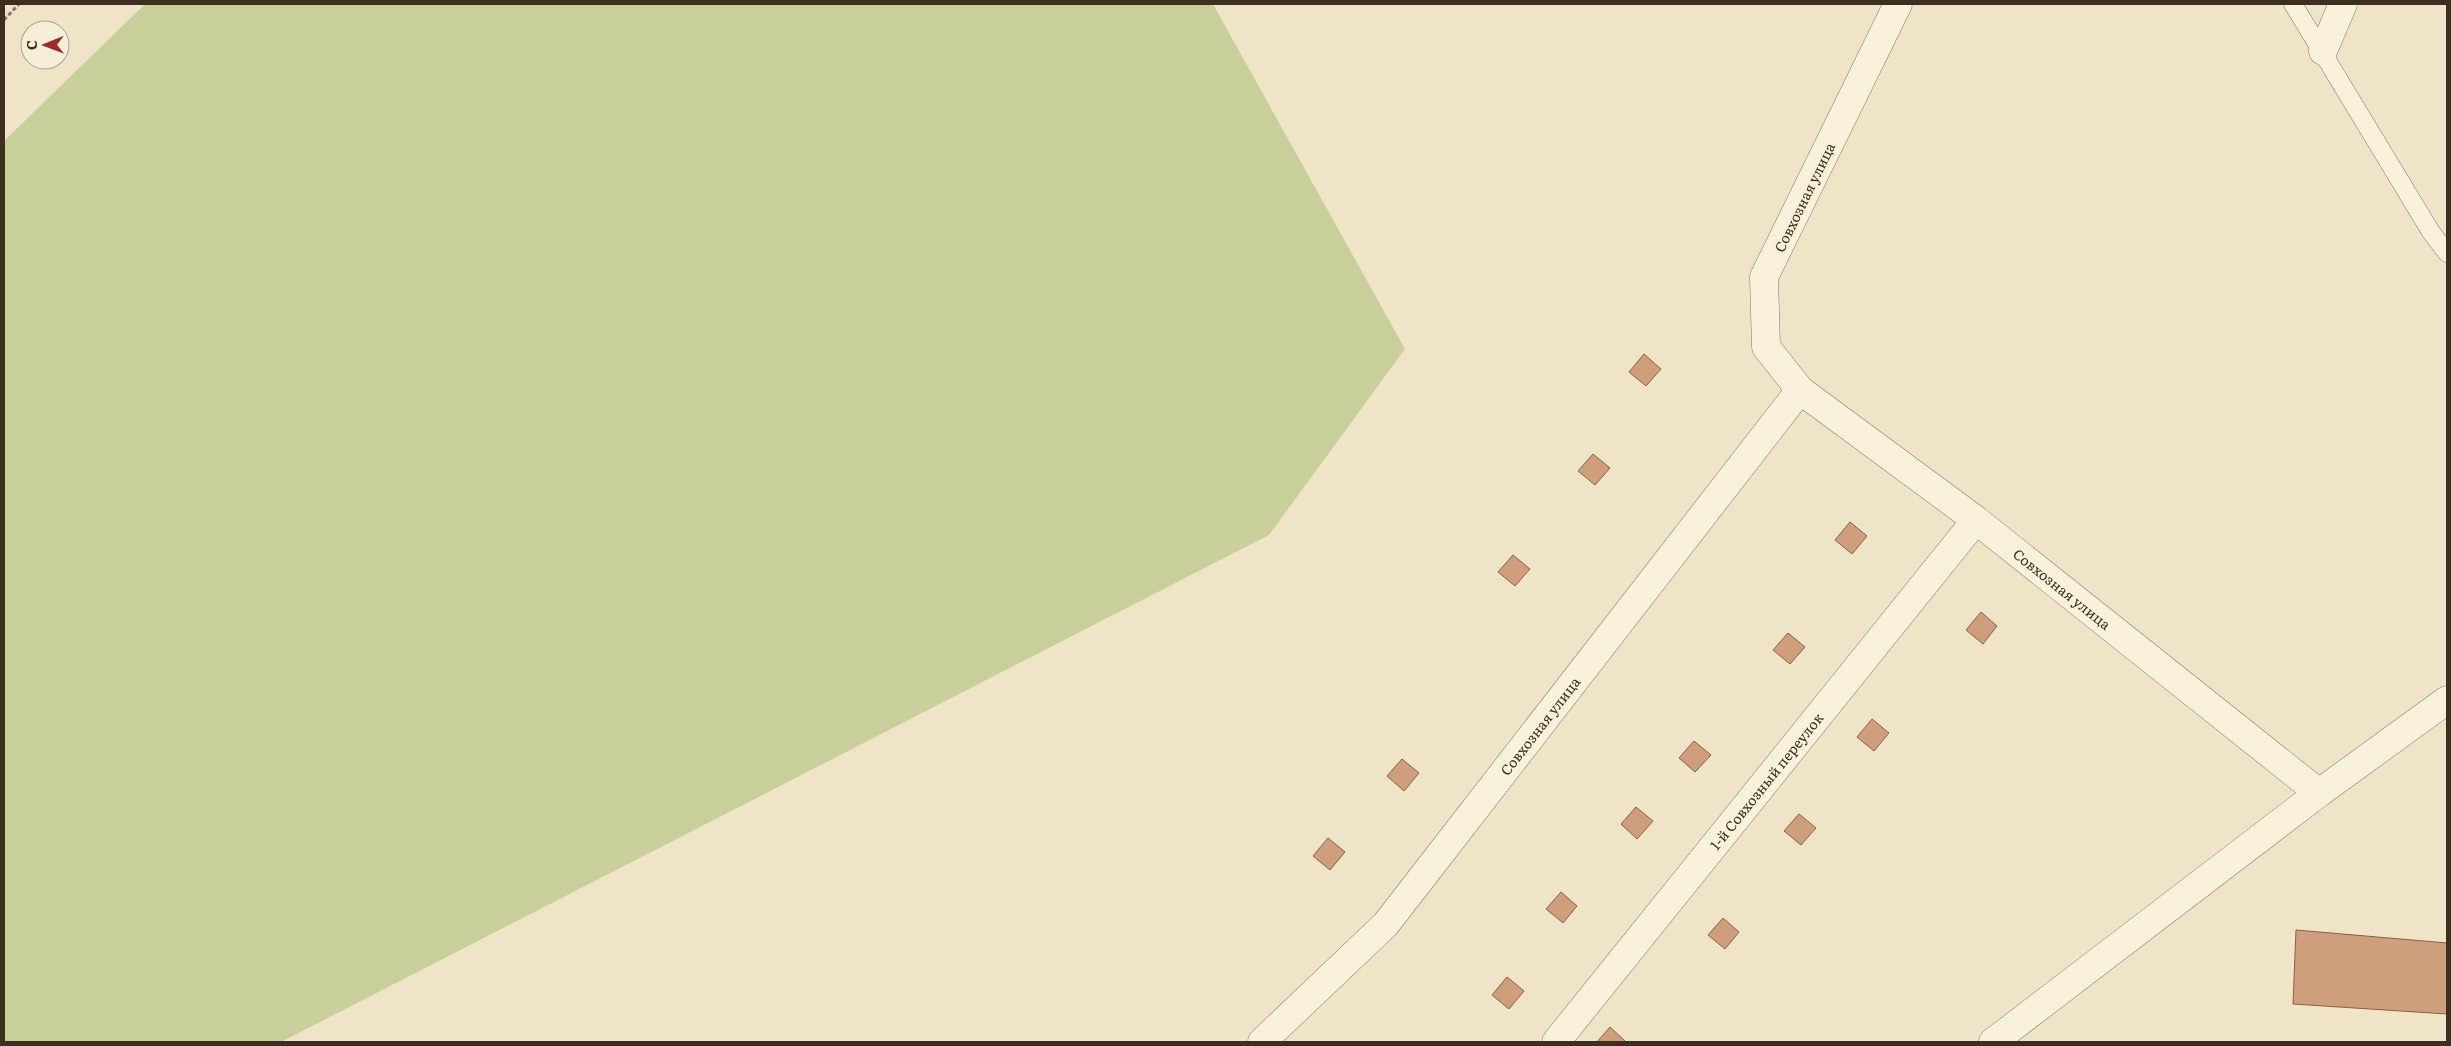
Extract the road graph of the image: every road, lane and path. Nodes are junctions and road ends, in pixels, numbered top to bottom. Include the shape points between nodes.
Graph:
1 (20, 4) edge
2 (1898, 4) edge
3 (2293, 4) edge
4 (2343, 4) edge
5 (4, 20) edge
6 (2323, 51) junction
7 (2447, 253) edge
8 (1800, 390) junction
9 (1976, 520) junction
10 (2447, 700) edge
11 (2319, 793) junction
12 (1262, 1042) edge
13 (1556, 1042) edge
14 (1993, 1042) edge

1 - 5 path
2 - 8 street, Совхозная улица via 1764,277 1766,347
3 - 6 lane
4 - 6 street
6 - 7 lane via 2431,232
8 - 9 street, Совхозная улица
8 - 12 street, Совхозная улица via 1386,924
9 - 11 street, Совхозная улица
9 - 13 street, 1-й Совхозный переулок
10 - 11 street
11 - 14 street

